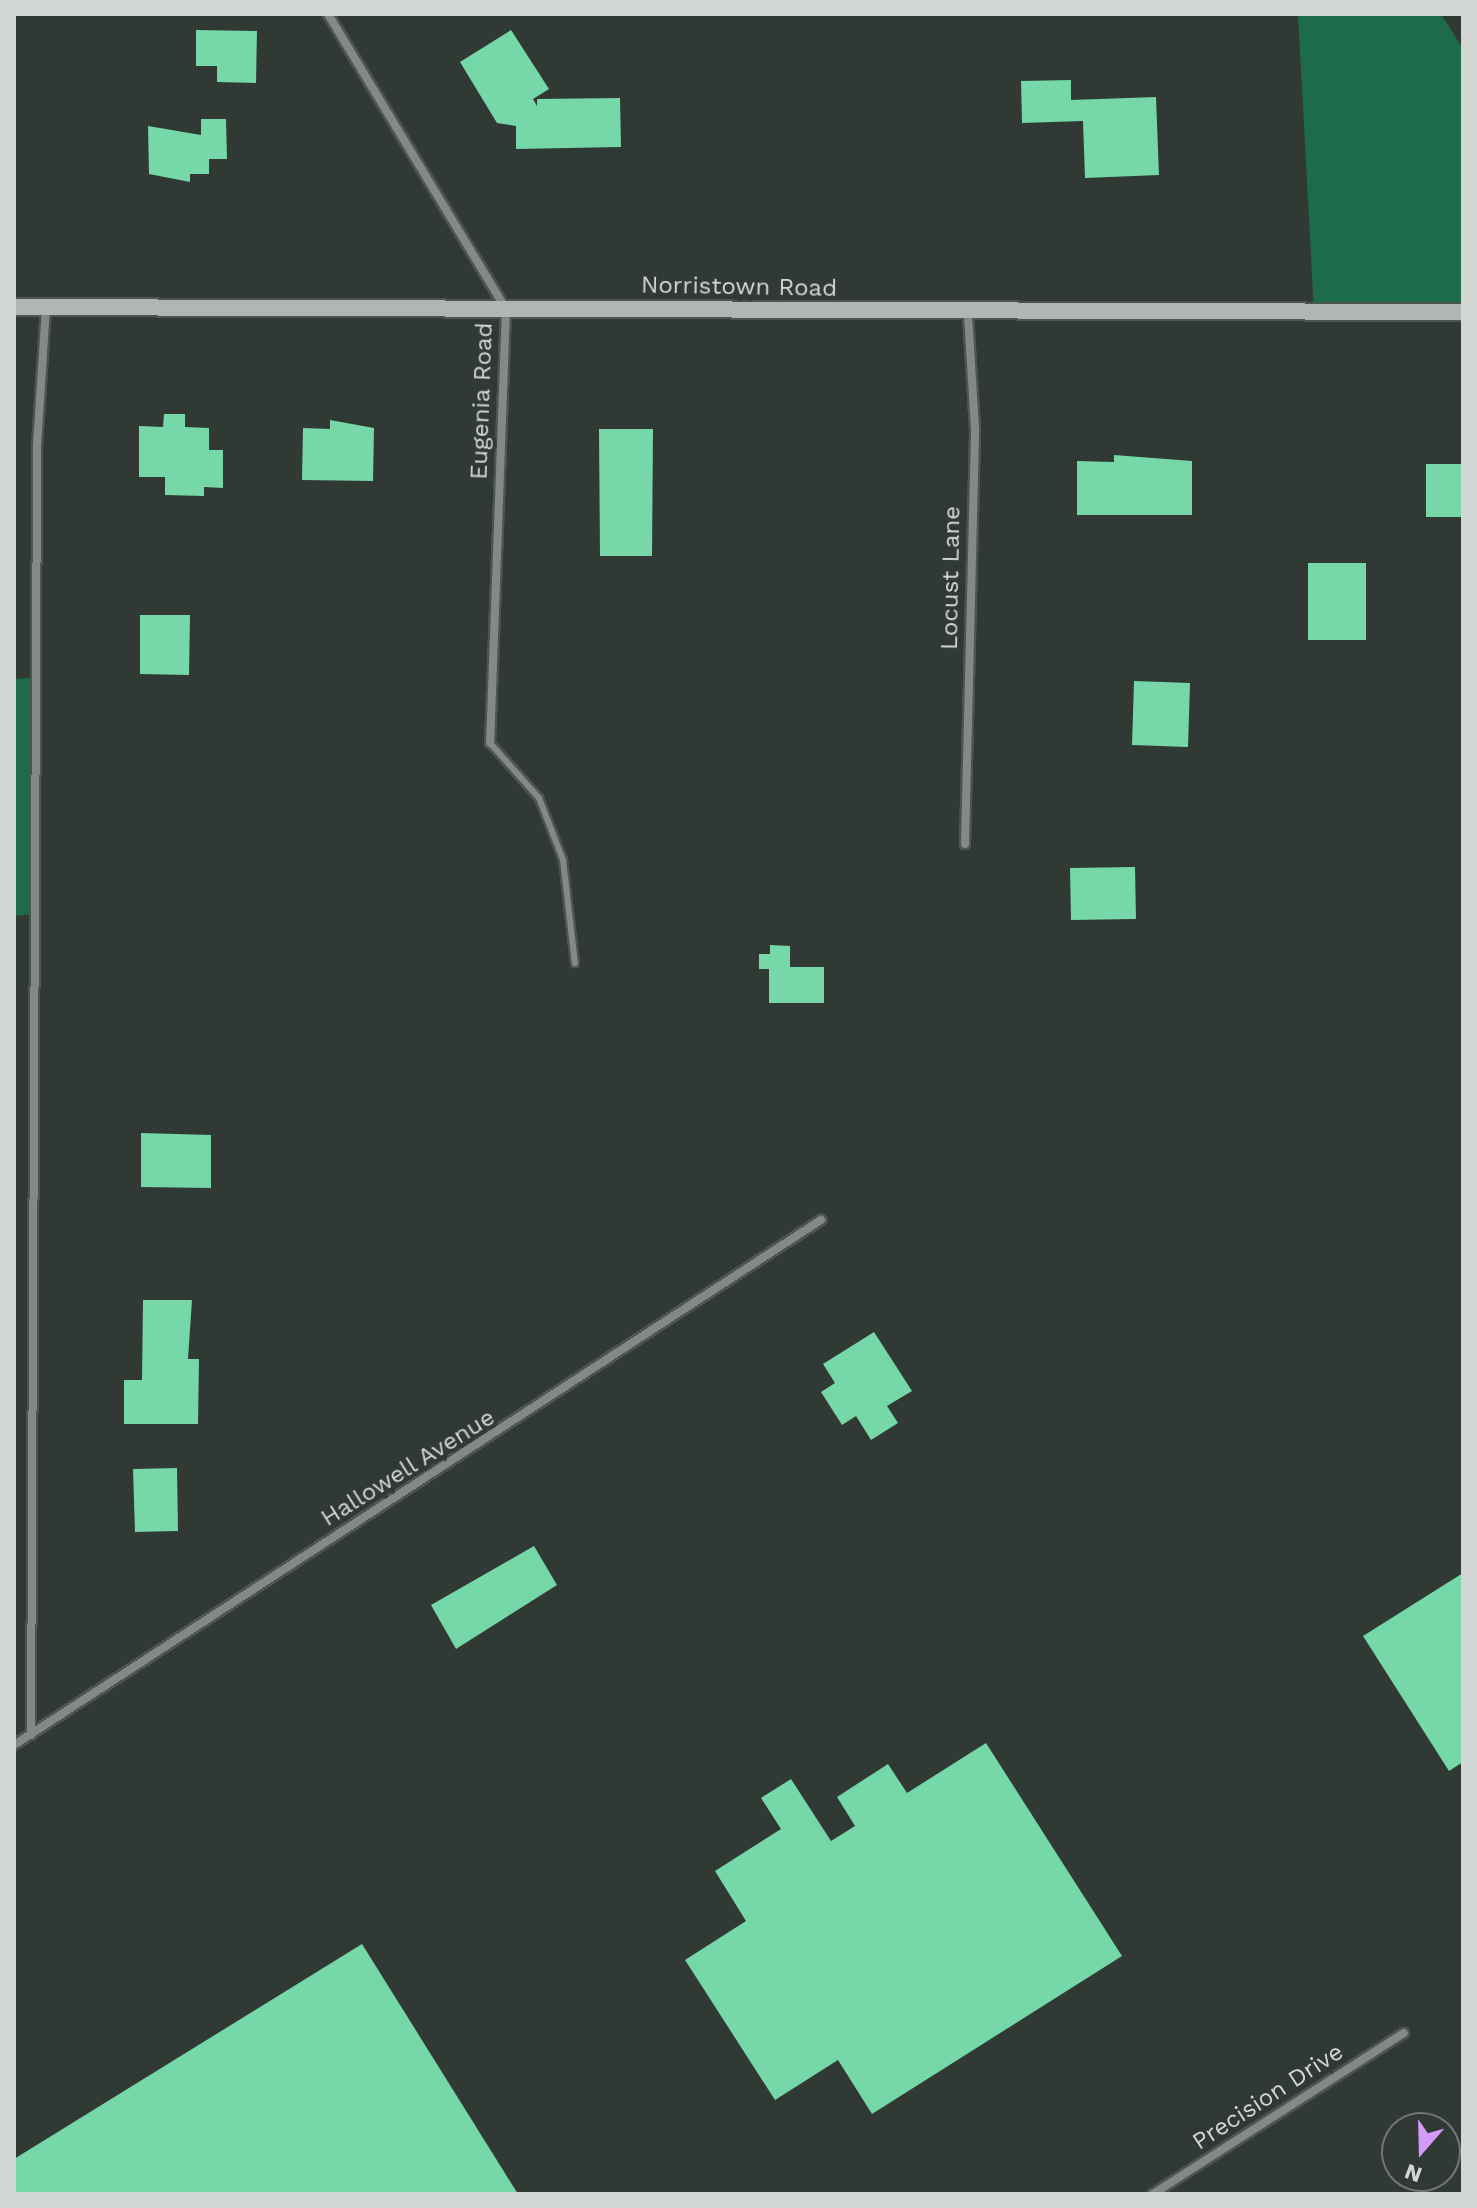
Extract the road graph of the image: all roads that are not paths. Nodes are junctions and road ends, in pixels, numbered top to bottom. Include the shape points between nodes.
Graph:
1 (328, 14) edge
2 (14, 307) edge
3 (46, 307) junction
4 (506, 309) junction
5 (1463, 312) edge
6 (968, 313) junction
7 (490, 743) joint
8 (965, 844) dead end
9 (575, 963) dead end
10 (821, 1220) dead end
11 (31, 1735) junction
12 (14, 1745) edge
13 (1404, 2033) dead end
14 (1153, 2194) edge

1 - 4 street, Eugenia Road
2 - 3 main road, Norristown Road
3 - 4 main road, Norristown Road
3 - 11 street via 37,461
4 - 6 main road, Norristown Road
4 - 7 street, Eugenia Road
5 - 6 main road, Norristown Road
6 - 8 street, Locust Lane via 975,429
7 - 9 lane via 544,810 563,860
10 - 11 street, Hallowell Avenue
11 - 12 street, Hallowell Avenue
13 - 14 street, Precision Drive

